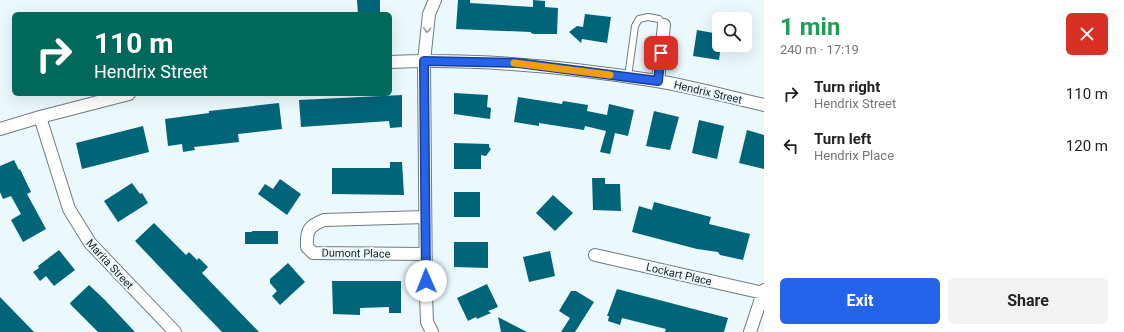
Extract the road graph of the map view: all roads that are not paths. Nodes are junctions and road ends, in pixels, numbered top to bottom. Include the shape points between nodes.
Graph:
1 (435, 0) edge
2 (664, 25) joint
3 (424, 61) junction
4 (392, 62) edge
5 (628, 77) junction
6 (658, 81) junction
7 (121, 96) edge
8 (764, 104) edge
9 (40, 117) junction
10 (0, 129) edge
11 (425, 217) junction
12 (425, 254) junction
13 (595, 255) dead end
14 (764, 291) edge
15 (175, 332) edge
16 (432, 332) edge
17 (750, 332) edge

1 -> 3 street via 429,14
2 - 5 lane via 659,19 639,19 635,26
2 - 6 street
3 - 4 street, Hendrix Street
3 - 5 street, Hendrix Street via 518,63
3 - 11 street
5 - 6 street, Hendrix Street
6 - 8 street, Hendrix Street
7 - 9 street
9 - 10 street
9 - 15 street, Marita Street via 69,209 90,243
11 - 12 street
11 - 12 street, Dumont Place via 324,220 313,224 306,235 307,247 313,252
12 - 16 street via 427,322
13 - 14 street, Lockart Place
14 - 17 street

